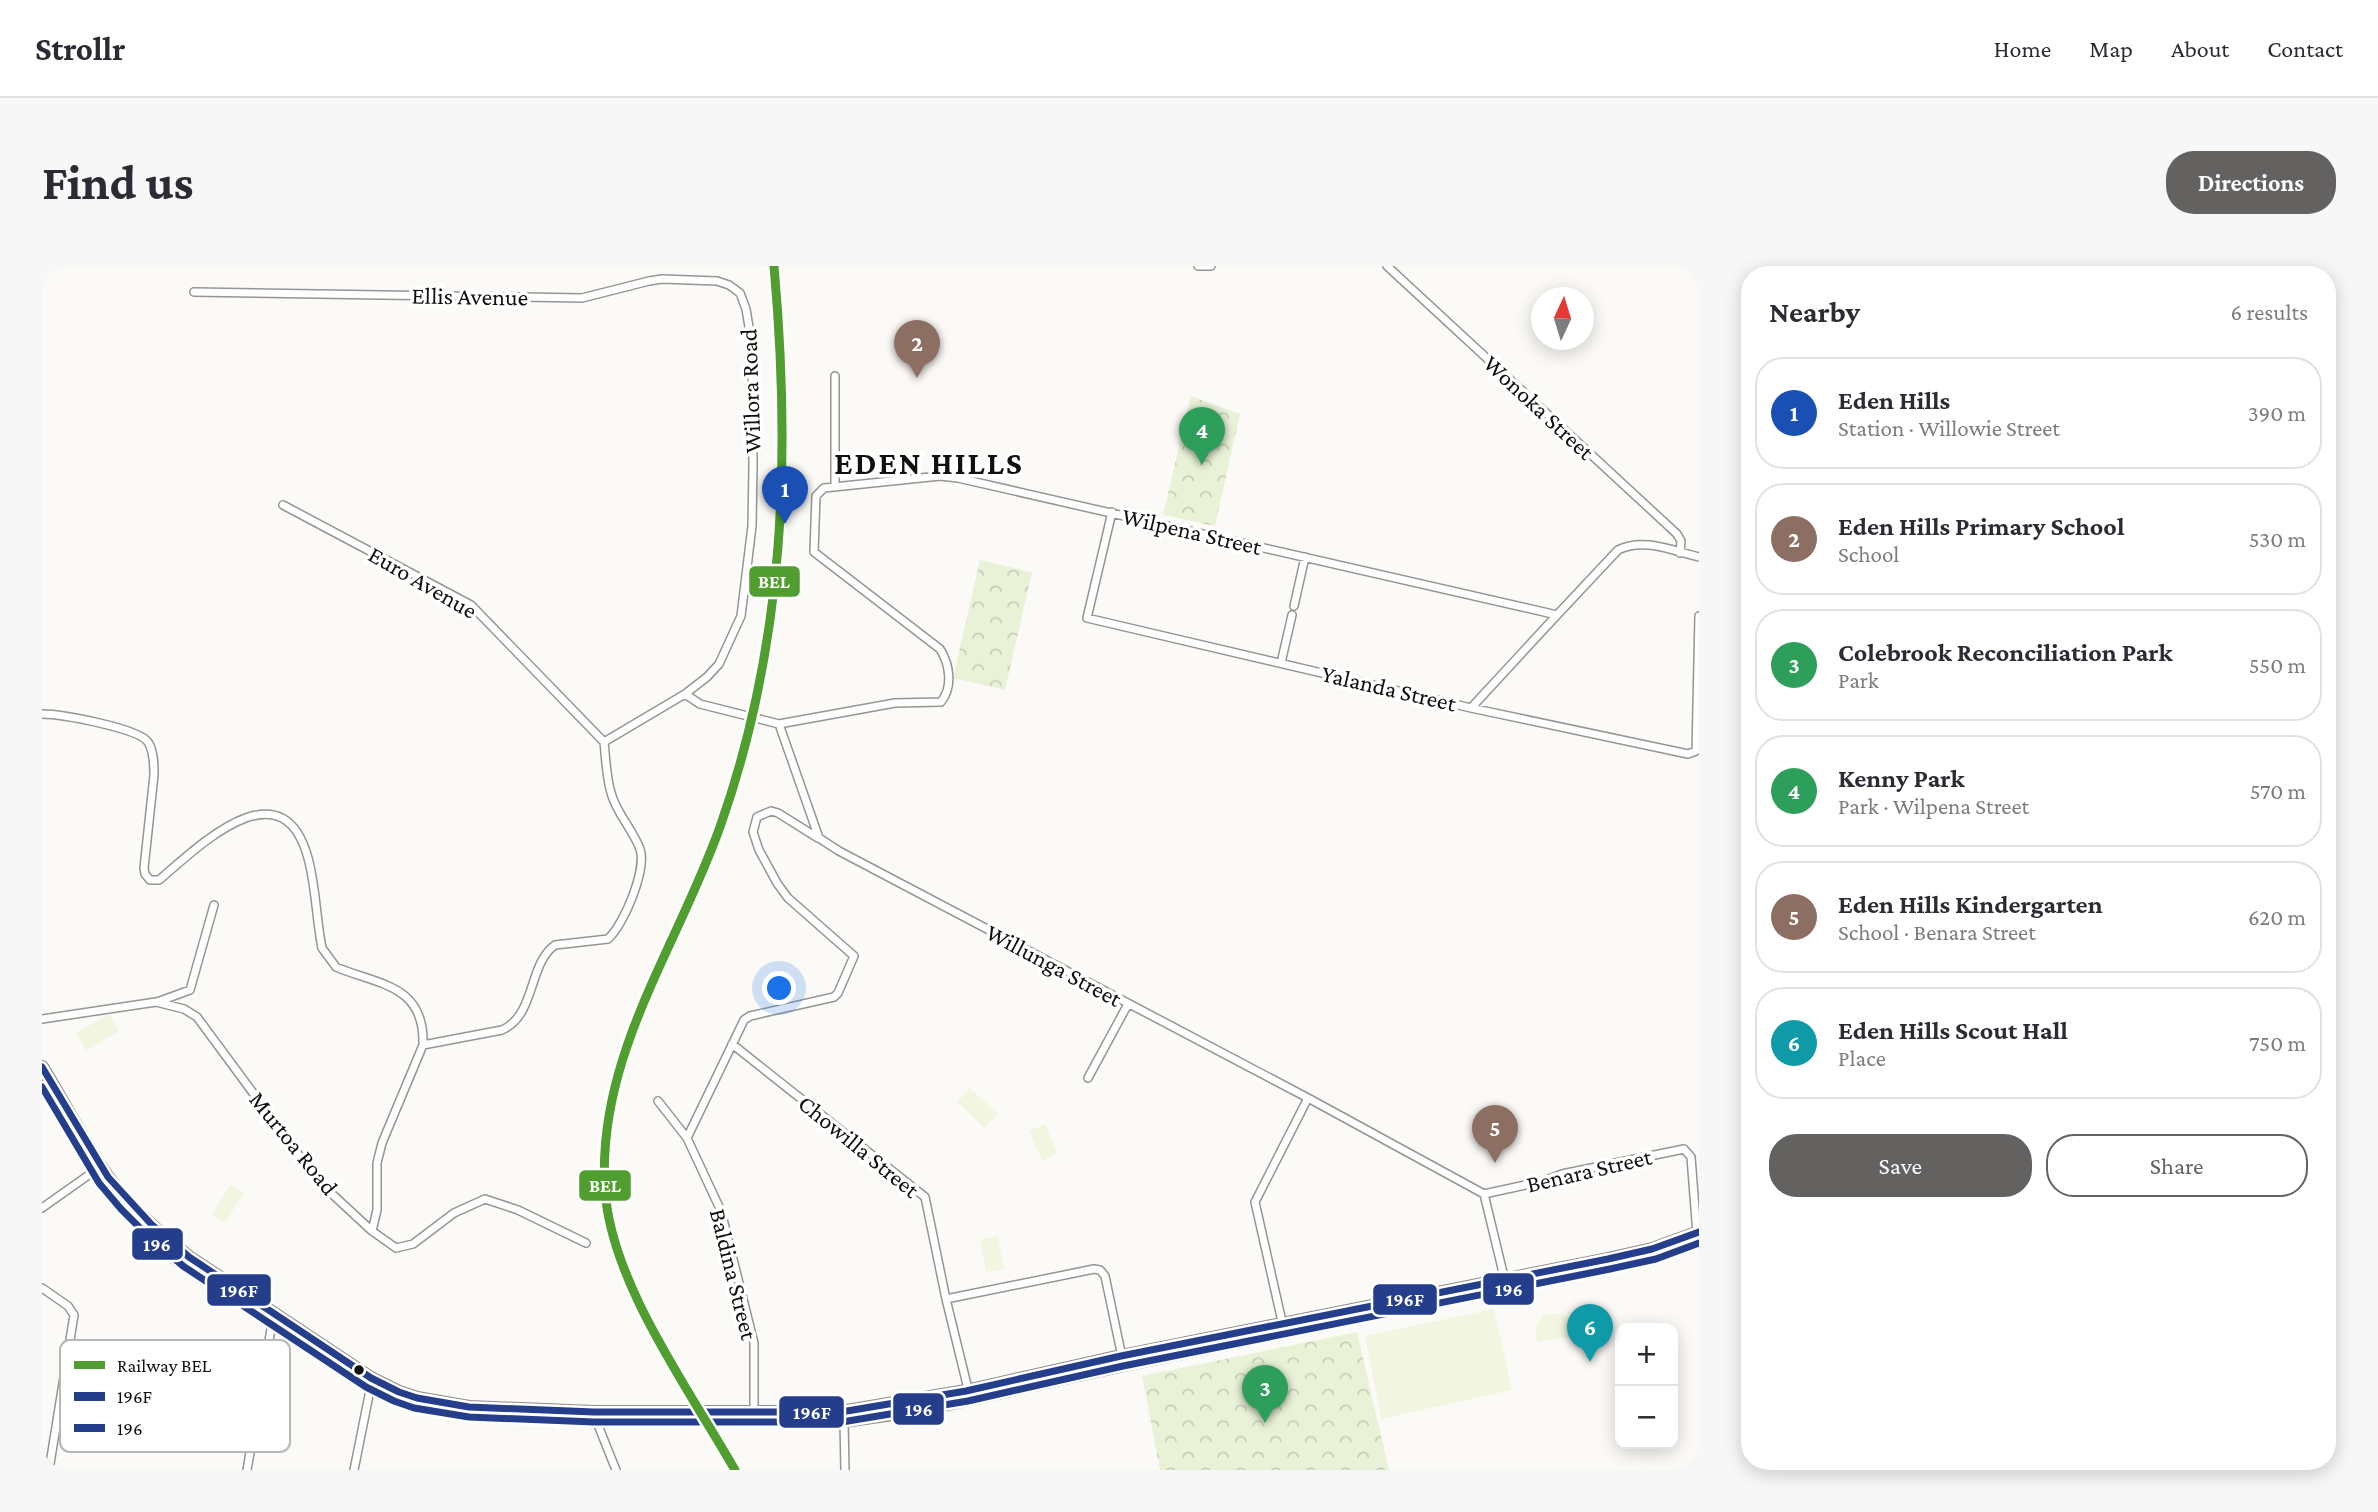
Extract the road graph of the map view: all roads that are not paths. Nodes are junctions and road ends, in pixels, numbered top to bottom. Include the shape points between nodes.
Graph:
1 (1198, 266) edge
2 (1211, 266) edge
3 (1387, 266) edge
4 (194, 292) dead end
5 (740, 293) joint
6 (835, 376) dead end
7 (835, 486) junction
8 (283, 505) dead end
9 (1112, 512) junction
10 (1680, 552) junction
11 (1305, 556) junction
12 (1699, 557) edge
13 (1294, 606) dead end
14 (1292, 615) dead end
15 (1557, 615) junction
16 (1699, 616) edge
17 (1282, 663) junction
18 (685, 694) junction
19 (1471, 708) junction
20 (42, 714) edge
21 (779, 724) junction
22 (1698, 733) edge
23 (604, 742) junction
24 (819, 838) junction
25 (214, 905) dead end
26 (156, 1002) junction
27 (1128, 1004) junction
28 (42, 1019) edge
29 (732, 1044) junction
30 (423, 1045) junction
31 (42, 1067) edge
32 (1088, 1078) dead end
33 (42, 1079) edge
34 (49, 1091) edge
35 (1308, 1098) junction
36 (658, 1101) dead end
37 (687, 1138) junction
38 (98, 1168) junction
39 (1484, 1194) junction
40 (43, 1206) edge
41 (372, 1231) junction
42 (1698, 1236) edge
43 (586, 1243) dead end
44 (1506, 1283) junction
45 (42, 1288) edge
46 (946, 1299) junction
47 (275, 1320) junction
48 (1284, 1329) junction
49 (70, 1340) edge
50 (271, 1340) edge
51 (1123, 1361) junction
52 (372, 1383) junction
53 (969, 1394) junction
54 (60, 1402) edge
55 (754, 1416) junction
56 (596, 1420) junction
57 (844, 1421) junction
58 (250, 1452) edge
59 (49, 1470) edge
60 (247, 1470) edge
61 (354, 1470) edge
62 (616, 1470) edge
63 (845, 1470) edge

1 - 2 street
3 - 10 street, Wonoka Street via 1677,534
4 - 5 street, Ellis Avenue via 582,298 662,279 717,281
5 - 18 street, Willora Road via 752,345 752,526 744,597 741,616 719,664
6 - 7 street
7 - 9 street, Wilpena Street via 940,476
7 - 21 street, Wilpena Street via 819,490 816,496 814,552 940,649 949,675 947,695 941,702 895,703
8 - 23 street, Euro Avenue via 471,605
9 - 11 street, Wilpena Street
9 - 17 street, Yalanda Street via 1087,618
10 - 12 street
10 - 15 street via 1629,544
11 - 13 street
11 - 15 street, Wilpena Street
14 - 17 street
15 - 19 street
16 - 22 street
17 - 19 street, Yalanda Street
18 - 21 street via 700,704
18 - 23 street, Willora Road
19 - 22 street, Yalanda Street via 1693,754
20 - 30 street via 73,717 148,742 154,775 144,868 150,880 159,880 223,828 244,817 272,814 290,824 307,857 322,948 336,967 409,998
21 - 24 street
23 - 30 street via 613,799 642,860 620,924 608,939 550,949 529,998 510,1027
24 - 27 street, Willunga Street
24 - 29 street, Willunga Street via 771,811 754,823 759,850 788,898 854,956 846,975 834,997 750,1016
25 - 26 street via 190,990
26 - 28 street, Murtoa Road
26 - 41 street, Murtoa Road via 197,1017 318,1181
27 - 32 street
27 - 35 street, Willunga Street
29 - 37 street
29 - 46 street, Chowilla Street via 925,1197
30 - 41 street via 382,1143
31 - 34 main road
33 - 34 main road
34 - 38 main road
35 - 39 street, Willunga Street
35 - 48 street via 1255,1202
36 - 37 street, Baldina Street
37 - 55 street, Baldina Street via 721,1211 754,1343
38 - 40 street
38 - 47 main road via 160,1234
39 - 42 street, Benara Street via 1684,1149 1691,1157
39 - 44 street
41 - 43 street, Murtoa Road via 396,1248 413,1244 454,1213 485,1199
42 - 44 main road via 1656,1257
44 - 48 main road
45 - 49 street via 74,1315
46 - 51 street via 1100,1270
46 - 53 street, Chowilla Street
47 - 50 street
47 - 52 main road
48 - 51 main road
51 - 53 main road
52 - 55 main road via 418,1398 469,1407
52 - 56 main road via 399,1401 433,1411
52 - 61 street
53 - 55 main road via 841,1412
53 - 57 main road via 921,1410
54 - 59 street
55 - 56 main road
55 - 57 main road
56 - 62 street
57 - 63 street
58 - 60 street

